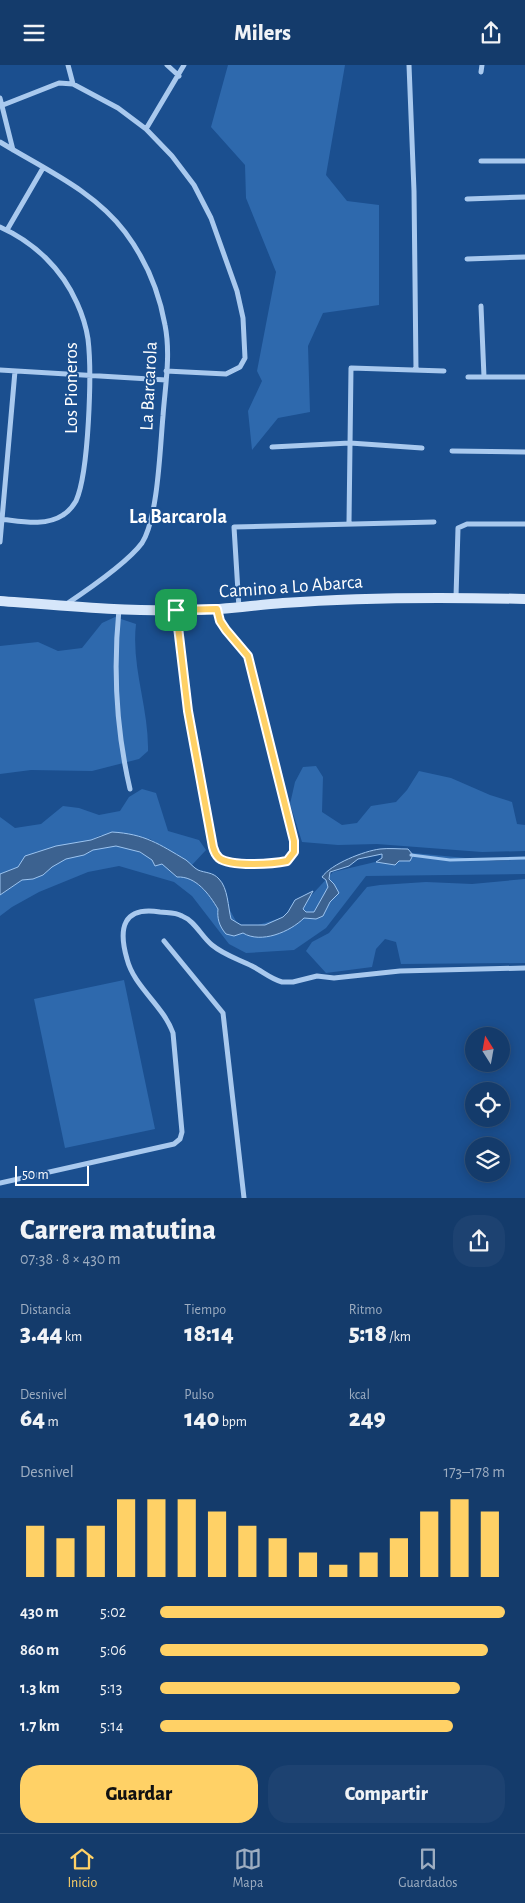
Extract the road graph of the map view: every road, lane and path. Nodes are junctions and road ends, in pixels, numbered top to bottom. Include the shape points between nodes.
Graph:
1 (68, 65) edge
2 (167, 65) edge
3 (184, 65) edge
4 (409, 65) edge
5 (482, 65) edge
6 (481, 72) dead end
7 (179, 76) junction
8 (73, 84) junction
9 (0, 99) edge
10 (3, 105) junction
11 (146, 129) junction
12 (0, 142) edge
13 (13, 150) junction
14 (481, 161) dead end
15 (525, 161) edge
16 (44, 168) junction
17 (525, 197) edge
18 (467, 199) dead end
19 (0, 227) edge
20 (7, 230) junction
21 (525, 257) edge
22 (467, 259) dead end
23 (481, 305) dead end
24 (416, 369) junction
25 (0, 370) edge
26 (15, 371) junction
27 (166, 371) junction
28 (444, 371) dead end
29 (89, 375) junction
30 (468, 377) dead end
31 (484, 377) junction
32 (525, 377) edge
33 (166, 380) junction
34 (350, 443) junction
35 (0, 446) edge
36 (8, 446) junction
37 (272, 447) dead end
38 (422, 448) dead end
39 (452, 451) dead end
40 (525, 451) edge
41 (1, 519) edge
42 (434, 522) dead end
43 (350, 523) junction
44 (525, 524) edge
45 (0, 542) edge
46 (456, 597) junction
47 (525, 599) edge
48 (0, 601) edge
49 (64, 606) junction
50 (119, 608) junction
51 (239, 608) junction
52 (217, 609) junction
53 (176, 610) junction
54 (130, 789) dead end
55 (164, 941) dead end
56 (525, 968) edge
57 (0, 1183) edge
58 (244, 1198) edge

1 - 8 street
2 - 7 street
3 - 7 street
4 - 24 street
5 - 6 street
7 - 11 street
8 - 10 street via 59,83
8 - 11 street via 111,104
9 - 10 street
10 - 13 street
11 - 27 street via 183,170 203,201 237,291 245,332 245,358 231,373
12 - 13 street, La Barcarola
13 - 16 street, La Barcarola
14 - 15 street
16 - 20 street
16 - 27 street, La Barcarola via 88,195 113,218 134,245 151,277 162,310 168,345
17 - 18 street
19 - 20 street, Los Pioneros
20 - 29 street, Los Pioneros via 46,258 70,289 88,339
21 - 22 street
23 - 31 street
24 - 28 street
24 - 34 street via 351,368
25 - 26 street
26 - 29 street
26 - 36 street
27 - 33 street, La Barcarola
29 - 33 street
29 - 41 street, Los Pioneros via 84,468 76,501 68,511 52,520
30 - 31 street
31 - 32 street
33 - 49 street, La Barcarola via 159,471 146,535 128,557
34 - 37 street
34 - 38 street
34 - 43 street
35 - 36 street
36 - 41 street
39 - 40 street
41 - 45 street
42 - 43 street
43 - 51 street via 234,527
44 - 46 street via 467,524 458,528
46 - 47 main road, Camino a Lo Abarca
46 - 51 main road, Camino a Lo Abarca
48 - 49 main road, Camino a Lo Abarca
49 - 50 main road, Camino a Lo Abarca
50 - 53 main road, Camino a Lo Abarca
50 - 54 street via 115,653 116,699
51 - 52 main road, Camino a Lo Abarca
52 - 53 main road, Camino a Lo Abarca
52 - 53 street via 220,621 248,656 294,841 294,852 287,861 255,865 224,860 216,854 188,711
55 - 58 street via 223,1013
56 - 57 street via 392,972 334,978 317,976 282,982 222,952 183,916 152,910 137,912 125,925 124,949 131,972 173,1033 180,1139 174,1144

